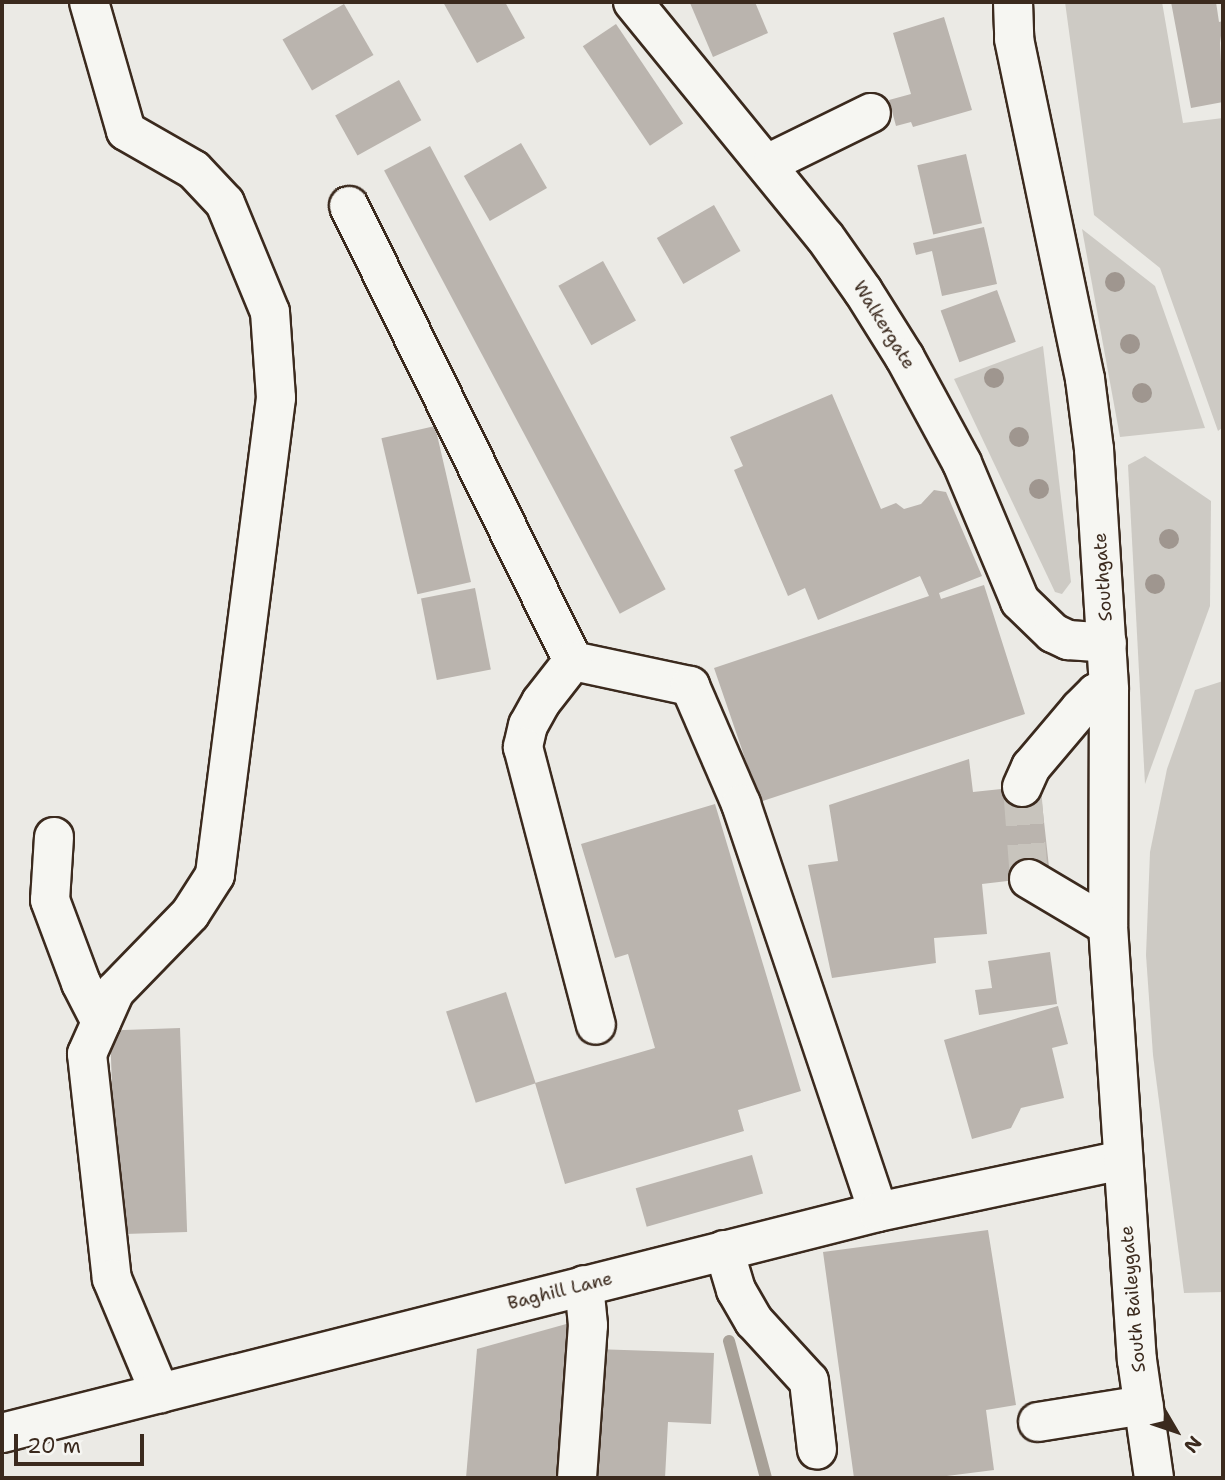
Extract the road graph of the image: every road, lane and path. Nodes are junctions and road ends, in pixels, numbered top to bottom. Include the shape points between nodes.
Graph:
1 (89, 2) edge
2 (633, 2) edge
3 (1013, 2) edge
4 (871, 113) dead end
5 (769, 168) junction
6 (349, 206) dead end
7 (1107, 643) junction
8 (573, 661) junction
9 (1109, 690) junction
10 (1022, 787) tunnel mouth
11 (54, 837) dead end
12 (1029, 879) dead end
13 (1108, 926) junction
14 (101, 1022) junction
15 (596, 1025) dead end
16 (1122, 1160) junction
17 (878, 1212) junction
18 (724, 1250) junction
19 (584, 1285) junction
20 (160, 1393) junction
21 (1144, 1405) junction
22 (1038, 1422) dead end
23 (2, 1433) edge
24 (817, 1450) dead end
25 (577, 1478) edge
26 (1154, 1478) edge

1 - 14 main road via 126,131 194,170 225,203 270,312 276,398 215,875 190,914 115,991
2 - 5 main road, Walkergate
3 - 7 main road, Southgate via 1014,39 1092,420
4 - 5 main road via 773,161
5 - 7 main road, Walkergate via 825,237 905,358 961,463 1020,601 1040,623 1061,636
6 - 8 main road
7 - 9 main road, Southgate
8 - 15 main road via 541,702 528,725 523,747
8 - 17 main road via 690,686 741,804
9 - 10 main road via 1096,693 1080,709 1031,766
9 - 13 main road, Southgate
11 - 14 main road via 50,900 80,983
12 - 13 main road
13 - 16 main road, Southgate
14 - 20 main road via 88,1054 111,1279
16 - 17 main road, Baghill Lane
16 - 21 main road, South Baileygate
17 - 18 main road, Baghill Lane
18 - 19 main road, Baghill Lane
18 - 24 main road via 737,1290 754,1321 809,1381
19 - 20 main road, Baghill Lane
19 - 25 main road via 589,1325
20 - 23 main road, Baghill Lane
21 - 22 main road
21 - 26 main road, South Baileygate

